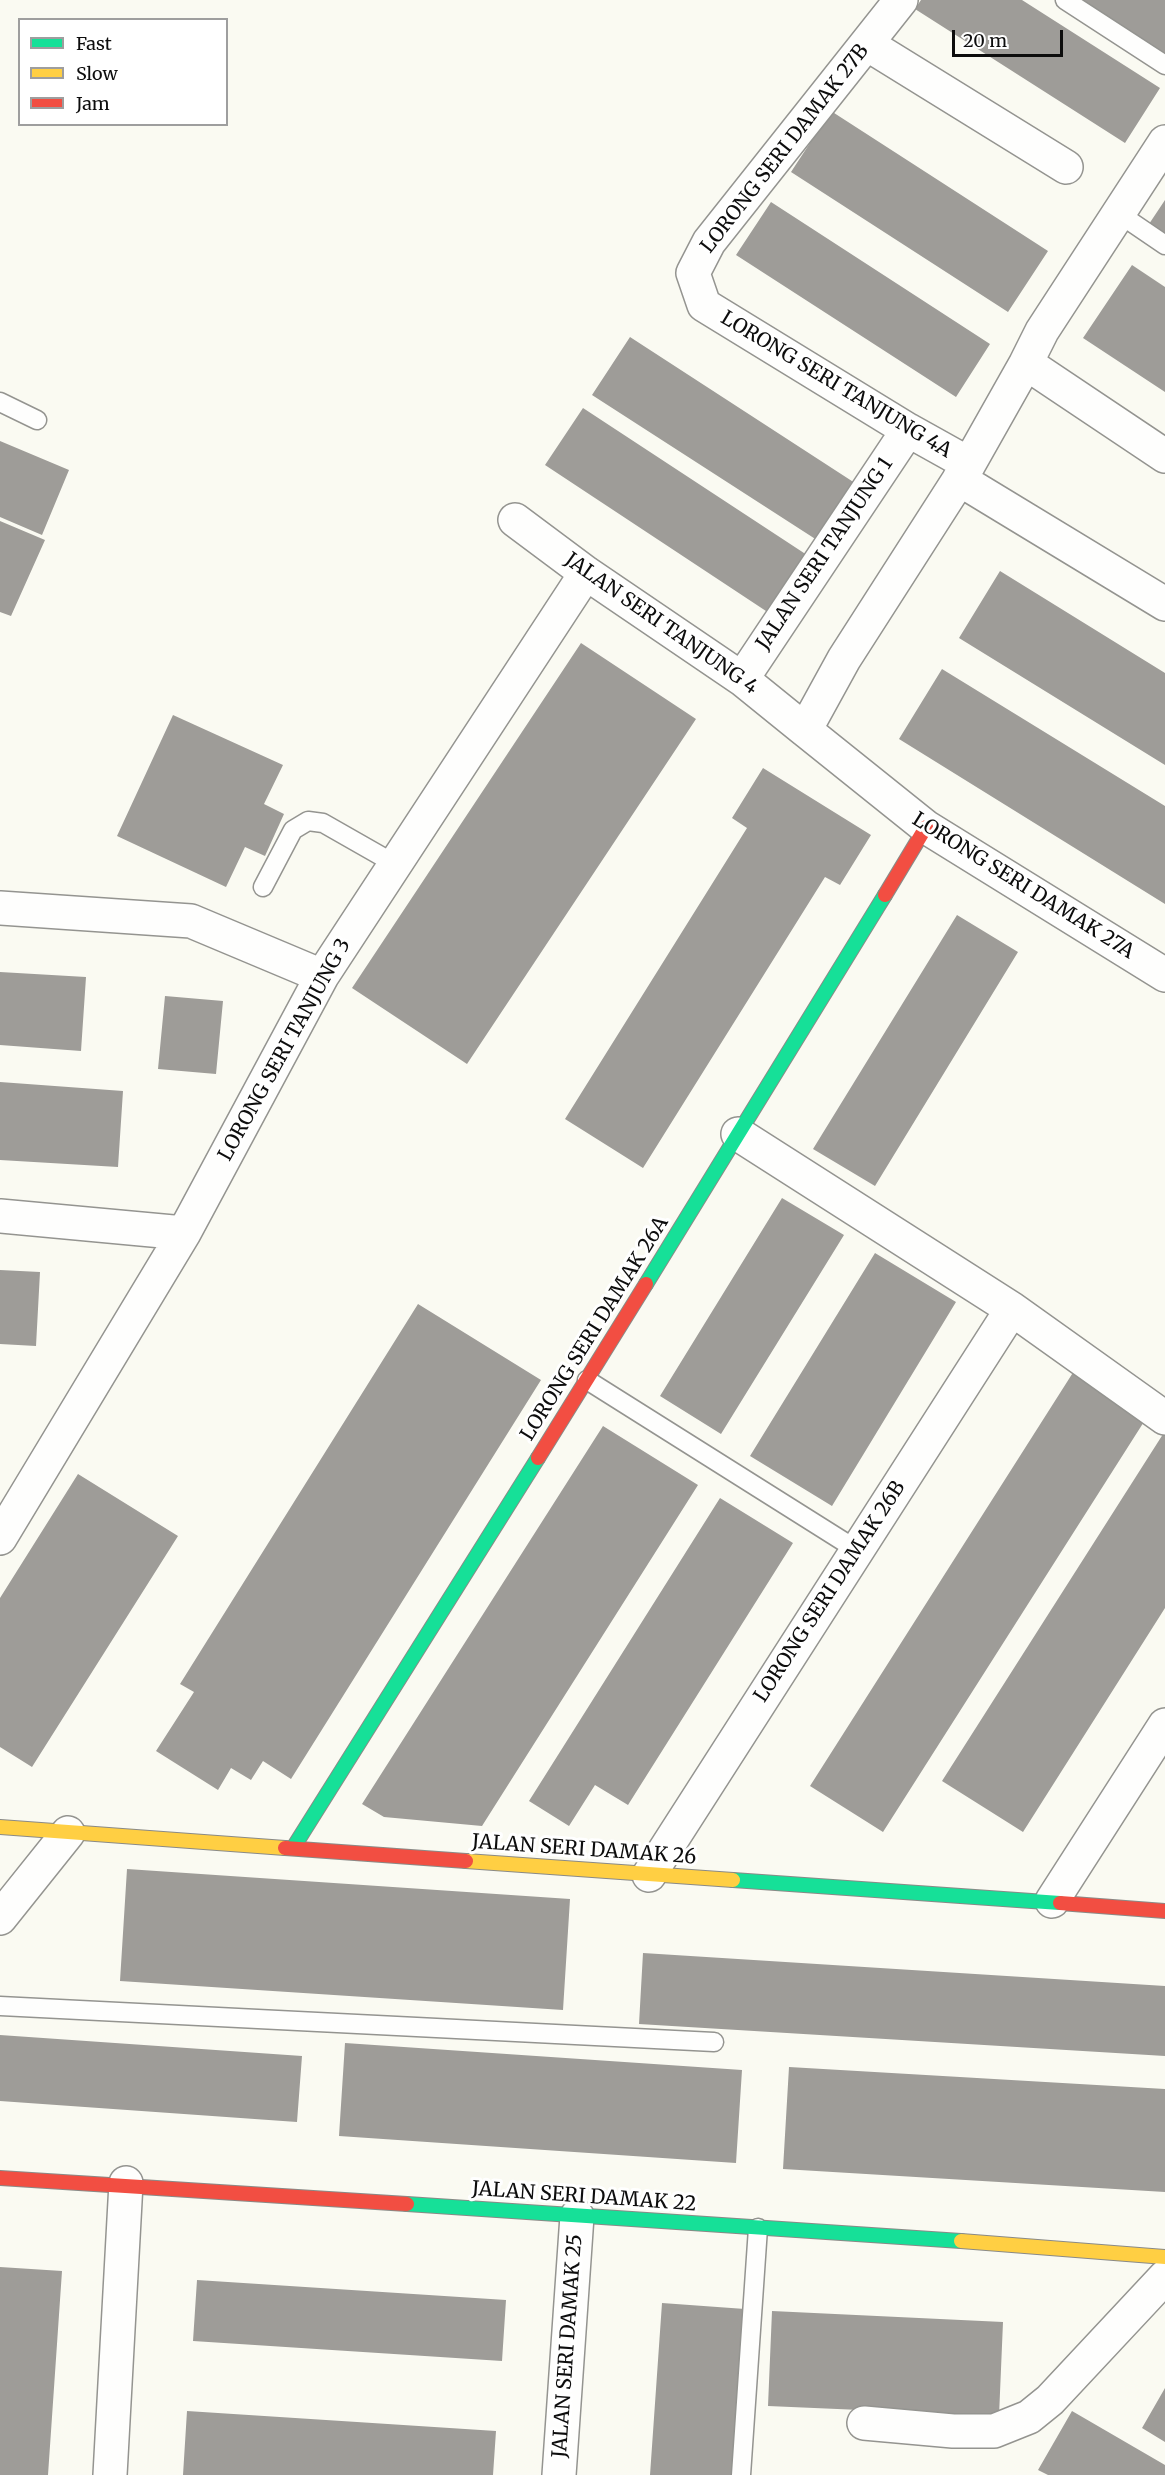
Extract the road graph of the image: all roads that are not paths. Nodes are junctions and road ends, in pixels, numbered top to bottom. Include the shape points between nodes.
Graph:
1 (901, 0) edge
2 (1065, 0) edge
3 (867, 44) junction
4 (1165, 65) edge
5 (1165, 142) edge
6 (1066, 167) dead end
7 (1118, 213) junction
8 (1165, 245) edge
9 (704, 305) joint
10 (1026, 363) junction
11 (0, 402) edge
12 (37, 420) dead end
13 (909, 430) junction
14 (1165, 456) edge
15 (964, 472) junction
16 (515, 520) dead end
17 (586, 573) junction
18 (1165, 604) edge
19 (742, 679) junction
20 (805, 730) junction
21 (926, 827) junction
22 (395, 864) junction
23 (263, 887) dead end
24 (0, 908) edge
25 (1165, 975) edge
26 (322, 976) junction
27 (738, 1134) junction
28 (0, 1216) edge
29 (184, 1233) junction
30 (1012, 1309) junction
31 (587, 1380) junction
32 (1165, 1418) edge
33 (2, 1531) edge
34 (857, 1550) junction
35 (1165, 1725) edge
36 (0, 1827) edge
37 (68, 1833) junction
38 (293, 1848) junction
39 (649, 1875) junction
40 (1052, 1901) junction
41 (1165, 1911) edge
42 (0, 1918) edge
43 (0, 2006) edge
44 (714, 2042) dead end
45 (0, 2178) edge
46 (126, 2183) junction
47 (577, 2216) junction
48 (758, 2228) junction
49 (1165, 2257) edge
50 (1165, 2277) edge
51 (864, 2423) dead end
52 (110, 2475) edge
53 (559, 2475) edge
54 (741, 2475) edge

1 - 3 street, LORONG SERI DAMAK 27B
2 - 4 lane
3 - 6 street
3 - 9 street, LORONG SERI DAMAK 27B via 709,242 693,273
5 - 7 street
7 - 8 lane
7 - 10 street via 1042,331
9 - 13 street, LORONG SERI TANJUNG 4A
10 - 14 street
10 - 15 street
11 - 12 lane
13 - 15 street, LORONG SERI TANJUNG 4A
13 - 19 street, JALAN SERI TANJUNG 1
15 - 18 street
15 - 20 street via 844,658
16 - 17 street, JALAN SERI TANJUNG 4
17 - 19 street, JALAN SERI TANJUNG 4
17 - 22 street, LORONG SERI TANJUNG 3
19 - 20 street, JALAN SERI TANJUNG 4
20 - 21 street, LORONG SERI DAMAK 27A
21 - 25 street, LORONG SERI DAMAK 27A
21 - 27 street, LORONG SERI DAMAK 26A
22 - 23 lane via 323,823 308,821 293,830
22 - 26 street, LORONG SERI TANJUNG 3
24 - 26 street via 192,921
26 - 29 street, LORONG SERI TANJUNG 3
27 - 30 street
27 - 31 street, LORONG SERI DAMAK 26A
28 - 29 street
29 - 33 street, LORONG SERI TANJUNG 3
30 - 32 street
30 - 34 street, LORONG SERI DAMAK 26B
31 - 34 lane
31 - 38 street, LORONG SERI DAMAK 26A
34 - 39 street, LORONG SERI DAMAK 26B
35 - 40 street
36 - 37 street, JALAN SERI DAMAK 26
37 - 38 street, JALAN SERI DAMAK 26
37 - 42 street
38 - 39 street, JALAN SERI DAMAK 26
39 - 40 street, JALAN SERI DAMAK 26
40 - 41 street, JALAN SERI DAMAK 26
43 - 44 lane
45 - 46 street, JALAN SERI DAMAK 22
46 - 47 street, JALAN SERI DAMAK 22
46 - 52 street
47 - 48 street, JALAN SERI DAMAK 22
47 - 53 street, JALAN SERI DAMAK 25
48 - 49 street, JALAN SERI DAMAK 22
48 - 54 lane
50 - 51 street via 1050,2400 1029,2417 994,2431

